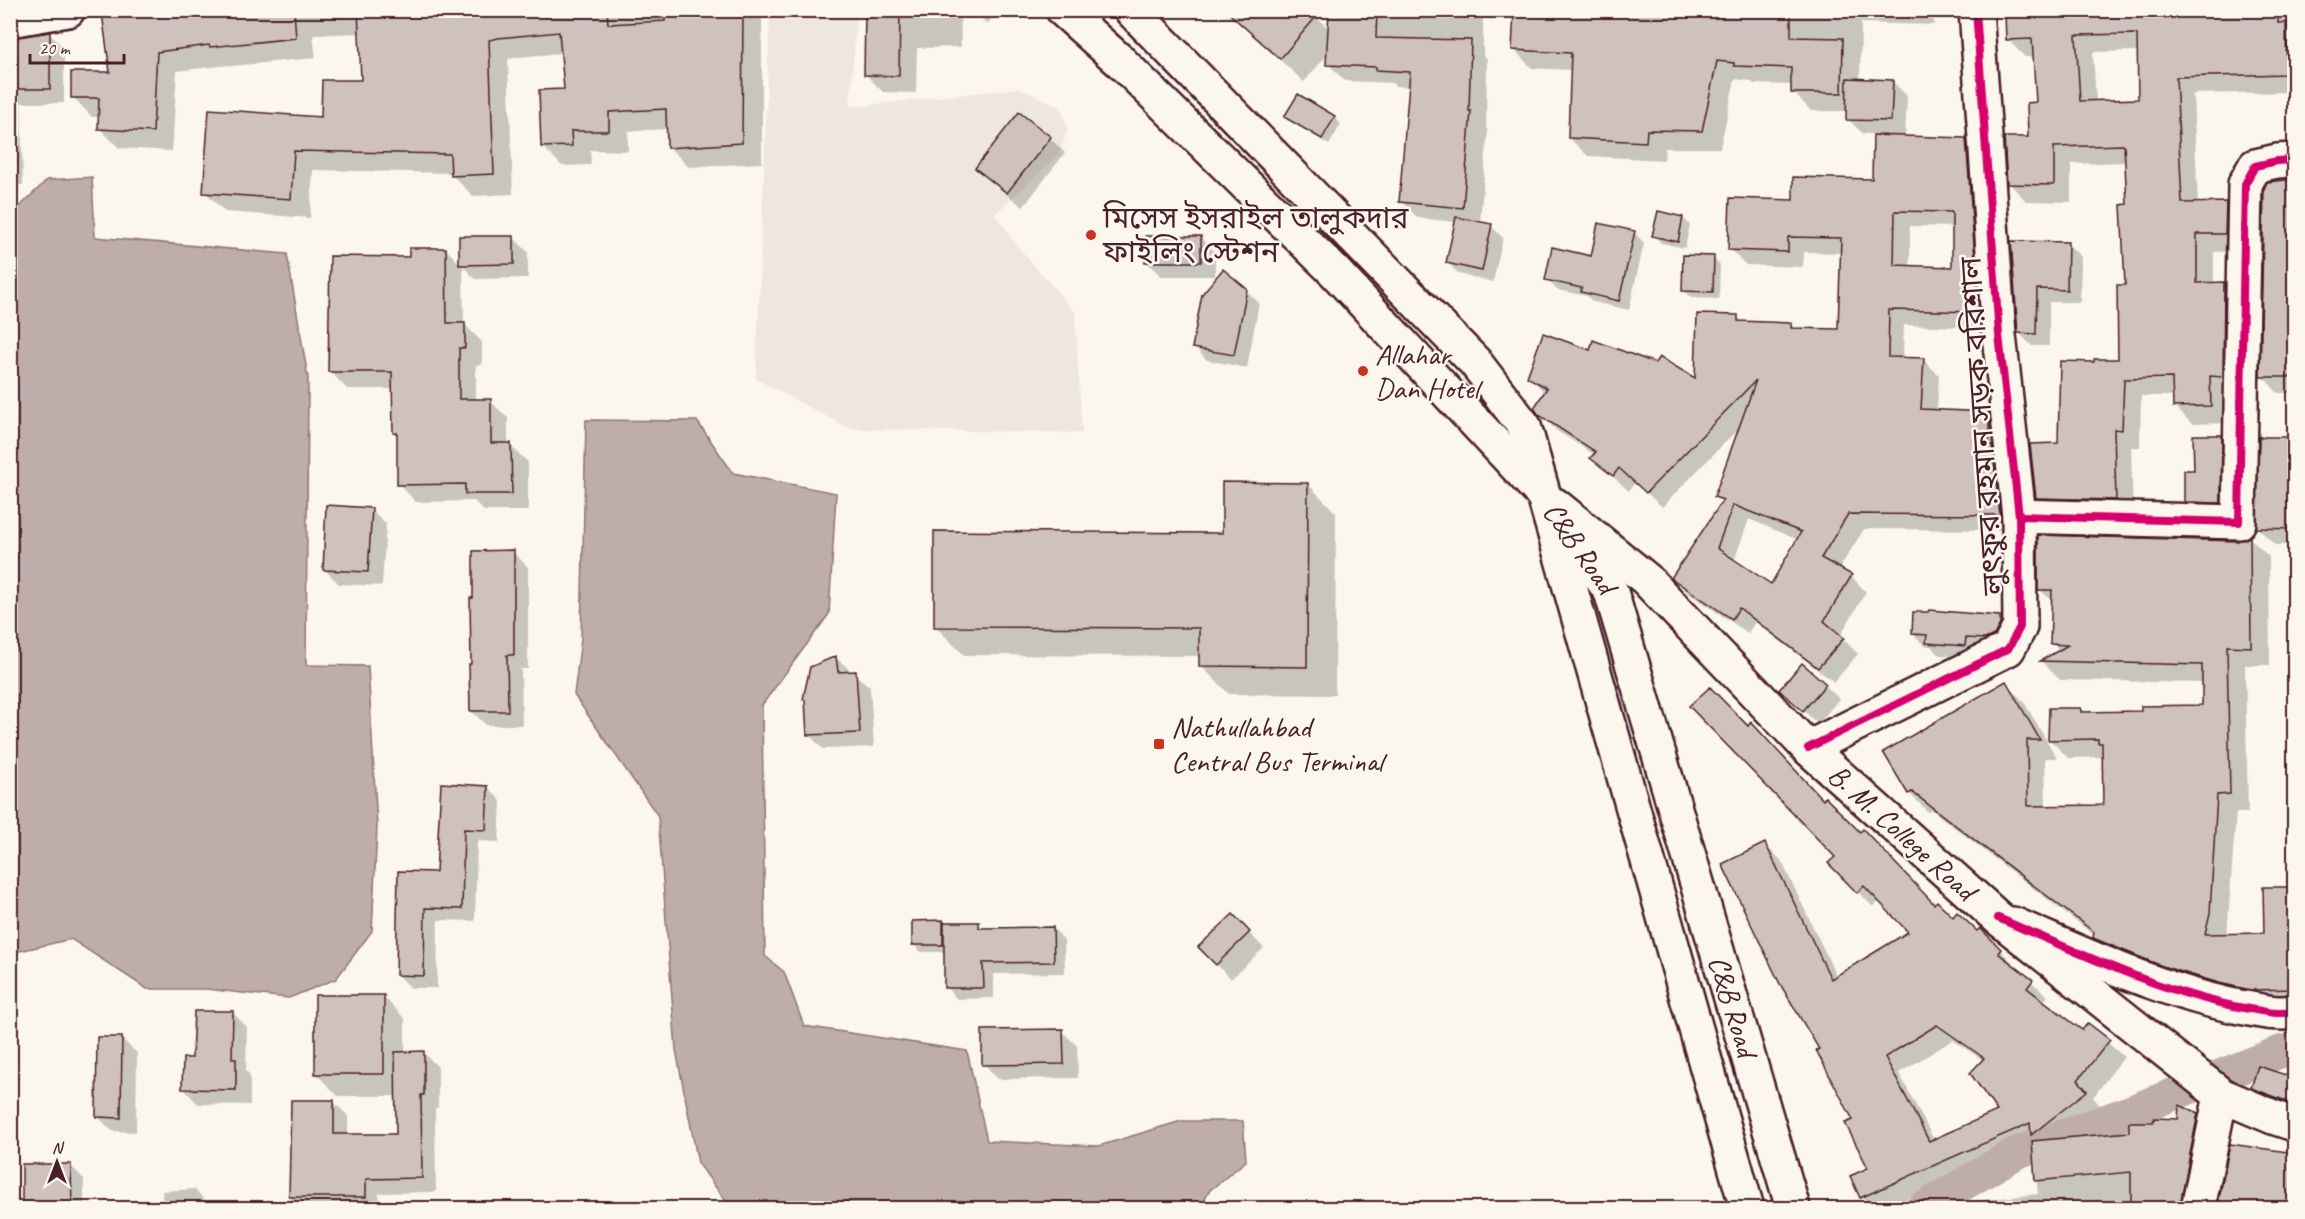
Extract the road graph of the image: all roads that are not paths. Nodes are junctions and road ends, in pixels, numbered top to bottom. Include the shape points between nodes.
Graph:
1 (68, 10) edge
2 (1063, 10) edge
3 (1131, 10) edge
4 (1976, 10) edge
5 (10, 20) edge
6 (2295, 160) edge
7 (1543, 495) junction
8 (2019, 516) junction
9 (1808, 748) junction
10 (1998, 918) junction
11 (2295, 1012) edge
12 (2221, 1095) junction
13 (2295, 1124) edge
14 (1747, 1209) edge
15 (1793, 1209) edge
16 (2198, 1209) edge

1 - 5 main road
2 - 7 main road via 1334,271
3 - 7 main road via 1475,362 1524,426
4 - 8 main road, লুৎফুর রহমান সড়ক বরিশাল via 1999,335
6 - 8 main road via 2255,166 2245,184 2239,522
7 - 9 main road, B. M. College Road via 1646,579
7 - 14 main road, C&B Road
7 - 15 main road, C&B Road via 1611,592
8 - 9 main road, লুৎফুর রহমান সড়ক বরিশাল via 2020,627 2008,649
9 - 10 main road, B. M. College Road
10 - 11 main road via 2108,965 2207,1001 2280,1014
10 - 12 main road, B. M. College Road
12 - 13 main road, B. M. College Road
12 - 16 main road

